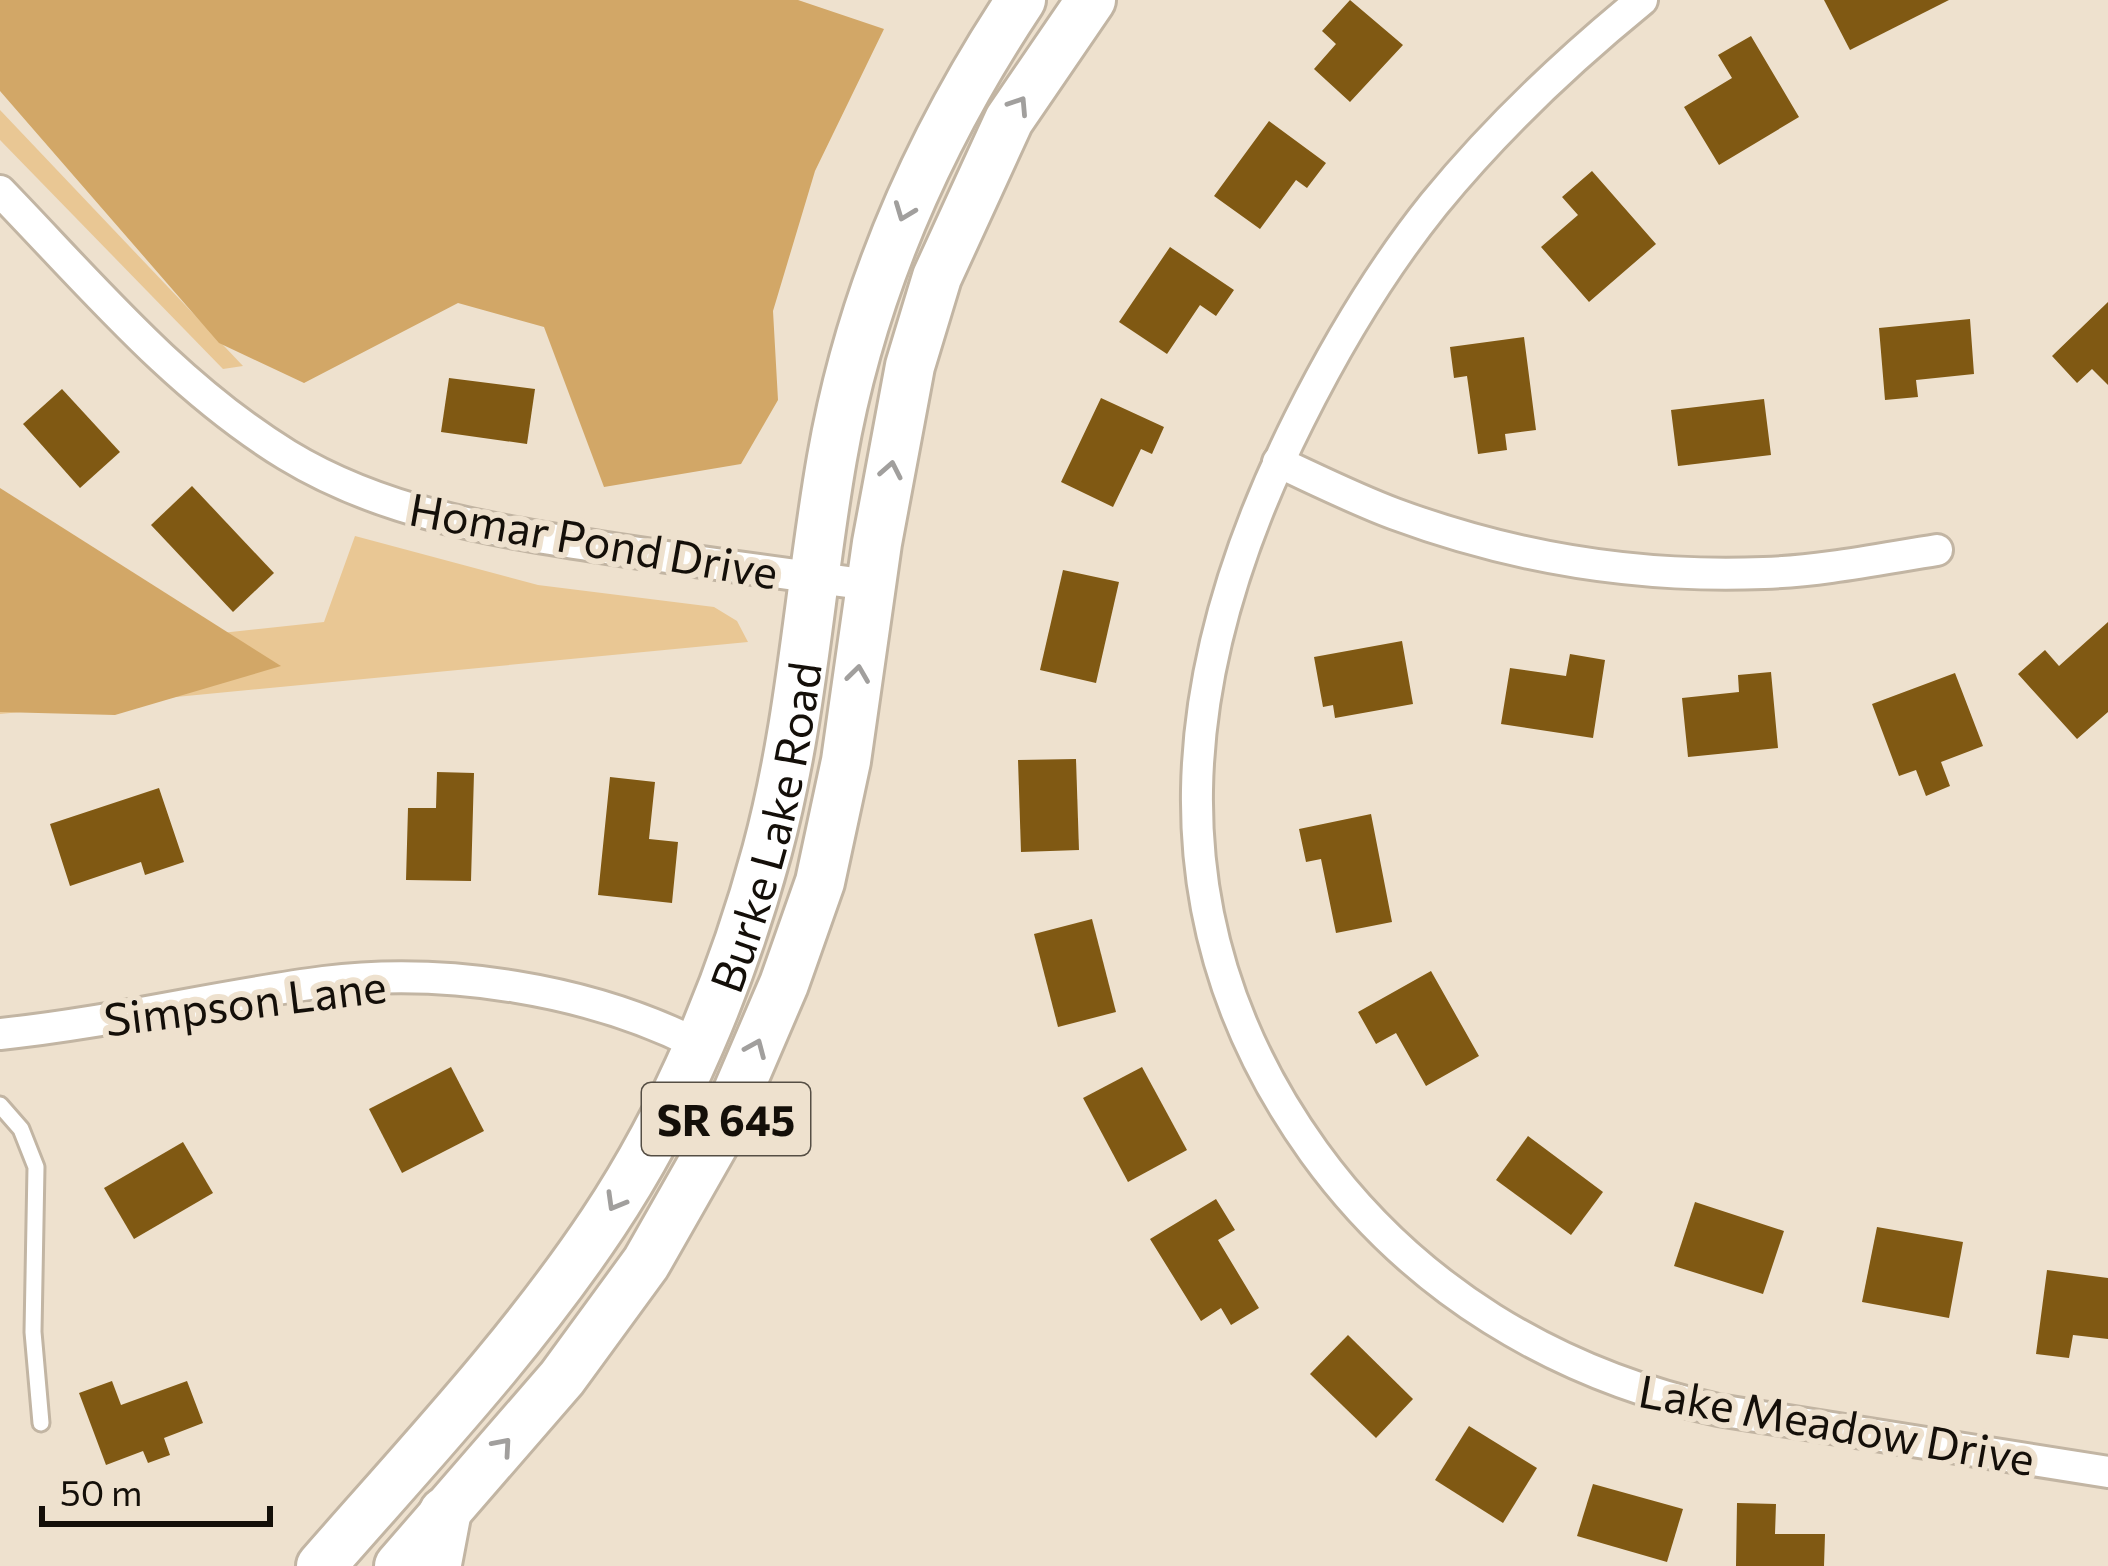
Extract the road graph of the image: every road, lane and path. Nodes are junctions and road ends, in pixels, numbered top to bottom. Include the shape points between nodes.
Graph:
1 (1021, 0) edge
2 (1091, 0) edge
3 (1642, 0) edge
4 (0, 191) edge
5 (1278, 462) junction
6 (1937, 550) dead end
7 (813, 578) junction
8 (870, 586) junction
9 (0, 1034) edge
10 (697, 1044) junction
11 (0, 1105) edge
12 (41, 1423) dead end
13 (2108, 1472) edge
14 (445, 1513) junction
15 (321, 1566) edge
16 (398, 1566) edge
17 (435, 1566) edge

1 -> 7 main road, Burke Lake Road / SR 645 via 920,171 885,263 833,453
8 -> 2 main road, Burke Lake Road / SR 645 via 910,366 937,278 1009,120
3 - 5 street, Lake Meadow Drive via 1538,90 1432,206 1360,310
4 - 7 street, Homar Pond Drive via 185,379 326,477 487,529
5 - 6 street via 1467,538 1606,568 1764,573
5 - 13 street, Lake Meadow Drive via 1205,679 1197,835 1238,1008 1274,1089 1333,1179 1411,1261 1470,1307 1592,1373 1718,1411
7 - 8 street, Homar Pond Drive
7 - 10 main road, Burke Lake Road / SR 645 via 791,754 766,854
14 -> 8 main road, Burke Lake Road / SR 645 via 562,1378 646,1264 720,1133 820,882
9 - 10 street, Simpson Lane via 329,982 450,979 591,1000
10 -> 15 main road, Burke Lake Road / SR 645 via 674,1101 604,1221 522,1335
11 - 12 lane via 21,1129 36,1167 32,1332
14 - 16 main road, Burke Lake Road / SR 645
14 - 17 highway

